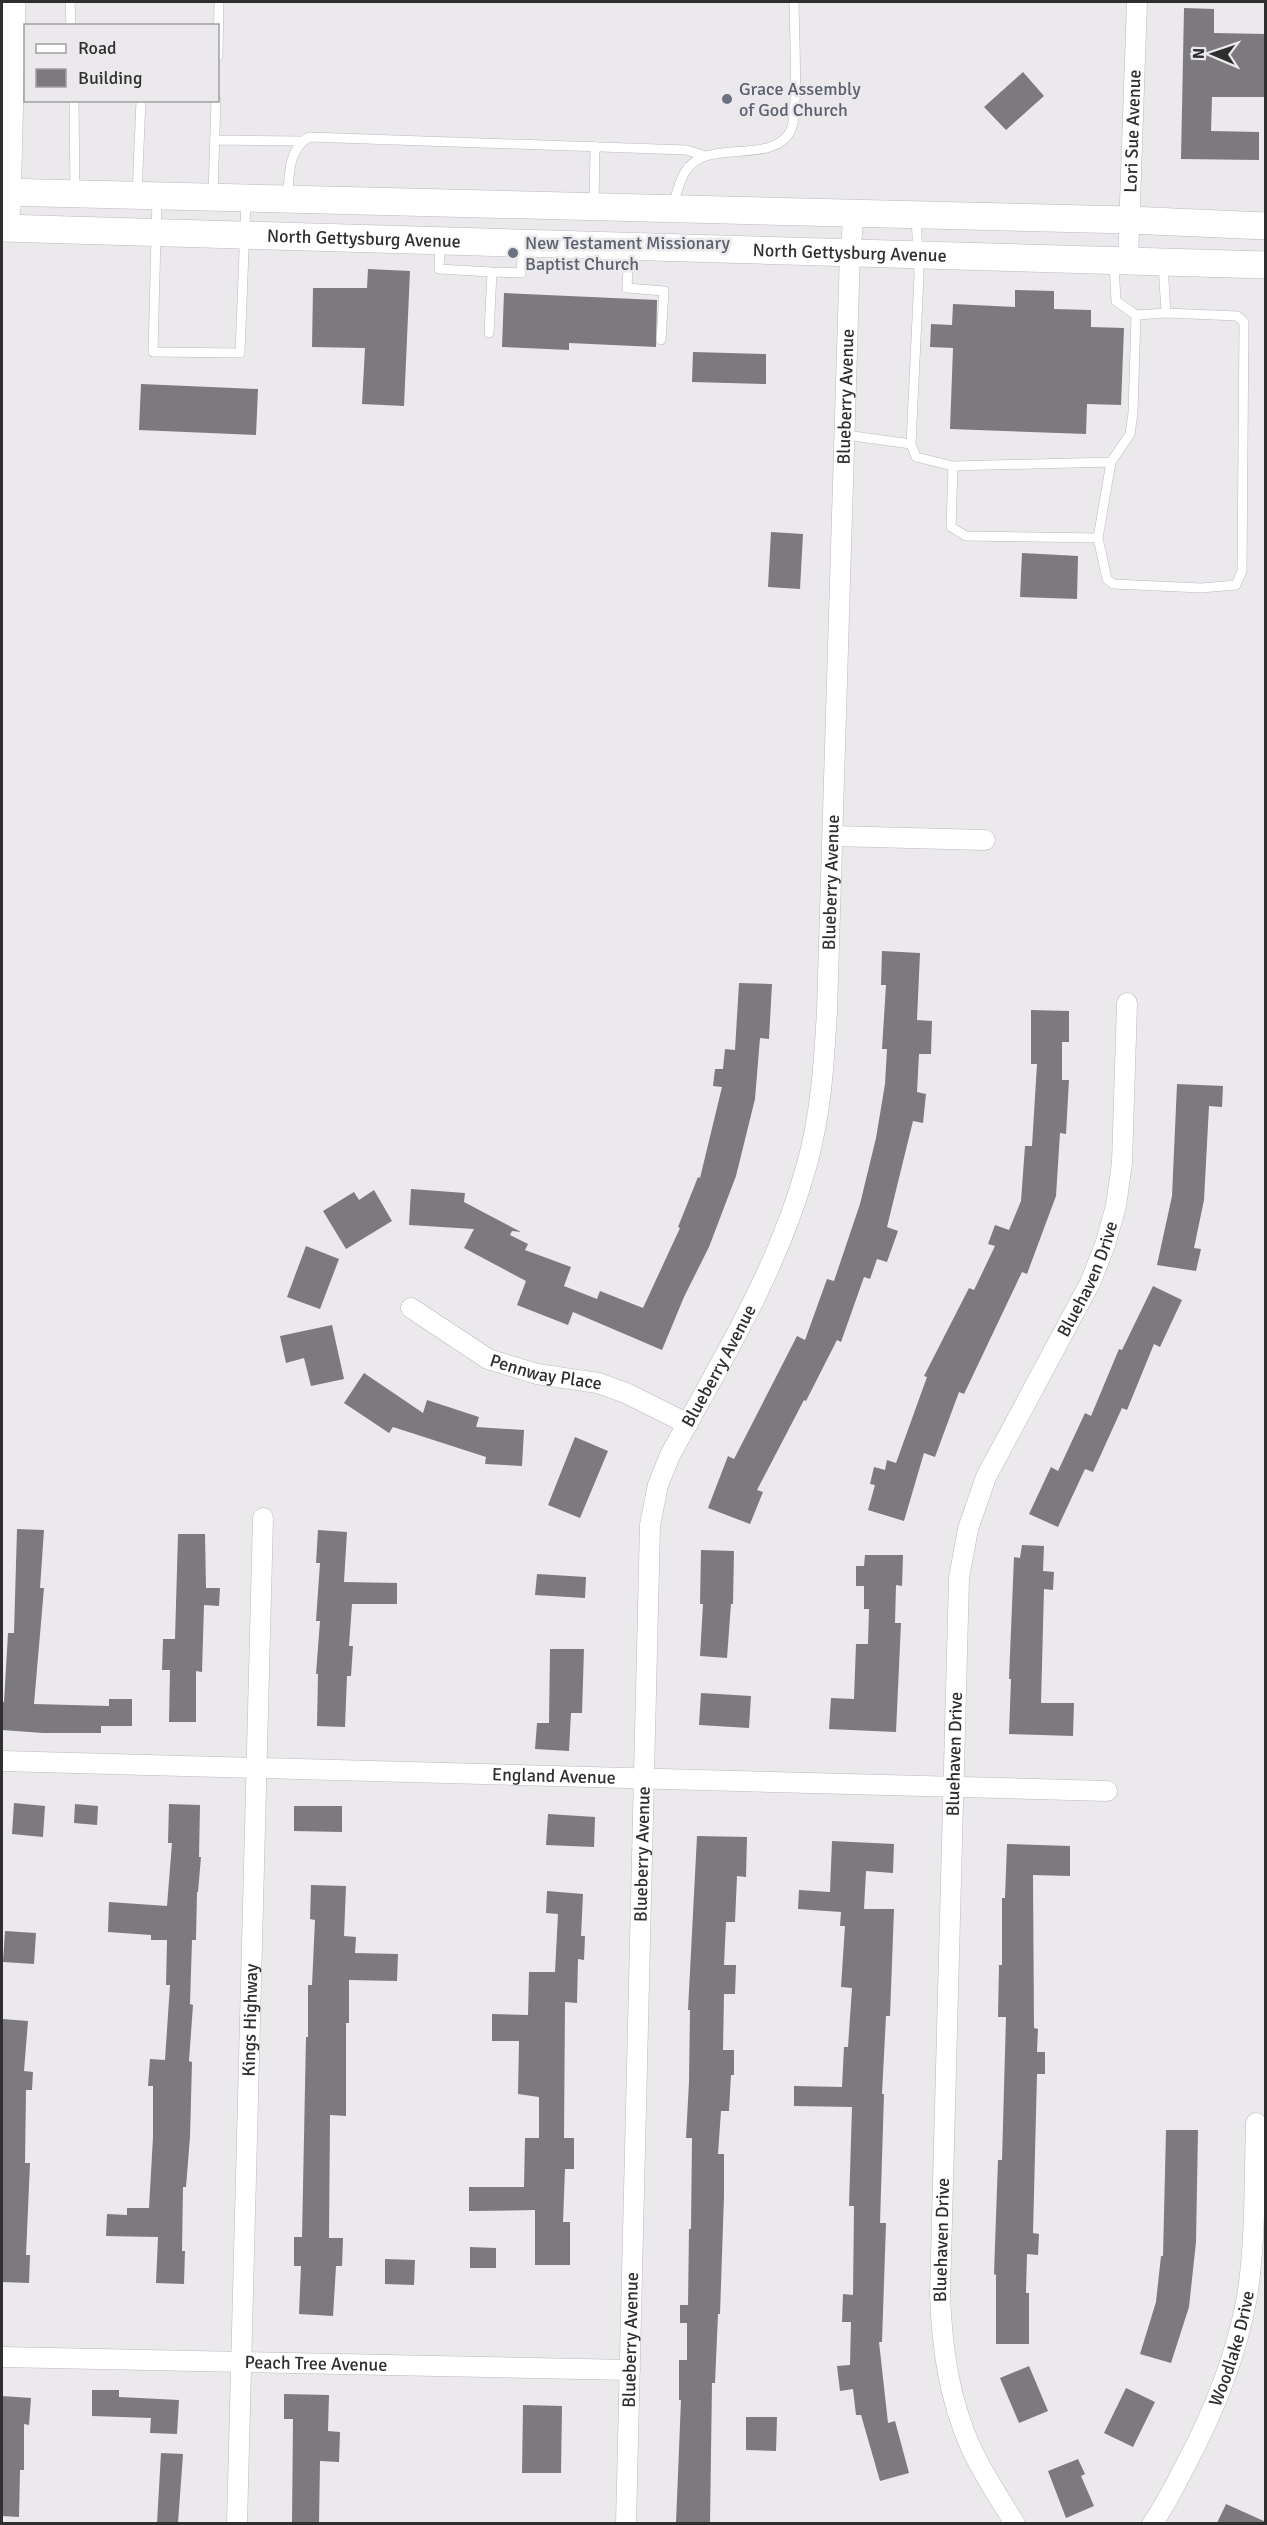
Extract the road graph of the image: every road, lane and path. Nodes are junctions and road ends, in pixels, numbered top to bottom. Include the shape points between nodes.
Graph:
1 (12, 2) edge
2 (70, 2) edge
3 (219, 2) edge
4 (794, 2) edge
5 (1137, 2) edge
6 (71, 24) edge
7 (219, 24) edge
8 (74, 102) edge
9 (141, 102) edge
10 (216, 102) edge
11 (215, 140) junction
12 (301, 141) junction
13 (595, 146) junction
14 (706, 156) junction
15 (5, 192) edge
16 (75, 195) junction
17 (147, 196) junction
18 (213, 198) junction
19 (247, 198) junction
20 (288, 200) junction
21 (594, 207) junction
22 (672, 209) junction
23 (854, 214) junction
24 (916, 215) junction
25 (1129, 220) junction
26 (1266, 226) edge
27 (3, 228) edge
28 (155, 232) junction
29 (211, 234) junction
30 (244, 235) junction
31 (286, 236) junction
32 (440, 241) junction
33 (523, 243) junction
34 (592, 245) junction
35 (629, 246) junction
36 (671, 247) junction
37 (850, 252) junction
38 (920, 254) junction
39 (1121, 260) junction
40 (1163, 261) junction
41 (1266, 265) edge
42 (492, 272) junction
43 (1166, 313) junction
44 (1136, 315) junction
45 (489, 333) dead end
46 (661, 340) dead end
47 (846, 435) junction
48 (911, 444) junction
49 (1111, 462) junction
50 (954, 466) junction
51 (1098, 538) junction
52 (833, 836) junction
53 (984, 840) dead end
54 (1127, 1003) dead end
55 (411, 1308) dead end
56 (688, 1424) junction
57 (263, 1518) dead end
58 (2, 1761) edge
59 (257, 1768) junction
60 (644, 1779) junction
61 (955, 1786) junction
62 (1107, 1791) dead end
63 (1256, 2123) dead end
64 (2, 2357) edge
65 (240, 2363) junction
66 (630, 2370) junction
67 (237, 2523) edge
68 (626, 2523) edge
69 (1015, 2523) edge
70 (1152, 2523) edge

1 - 15 main road
2 - 6 lane
3 - 7 lane
4 - 14 lane via 792,127 787,136 766,148
5 - 25 street, Lori Sue Avenue
8 - 16 lane
9 - 17 lane
10 - 11 lane
11 - 12 lane
11 - 18 lane
12 - 13 lane via 309,137
12 - 20 lane via 291,161
13 - 14 lane via 686,150
13 - 21 lane
14 - 22 lane via 685,172
15 - 16 main road, North Gettysburg Avenue
15 - 27 main road
16 - 17 main road, North Gettysburg Avenue
17 - 18 main road, North Gettysburg Avenue
17 - 28 lane
18 - 19 main road, North Gettysburg Avenue
18 - 29 main road
19 - 20 main road, North Gettysburg Avenue
19 - 30 lane
20 - 21 main road, North Gettysburg Avenue
20 - 31 main road
21 - 22 main road, North Gettysburg Avenue
21 - 34 main road
22 - 23 main road, North Gettysburg Avenue
22 - 36 main road
23 - 24 main road, North Gettysburg Avenue
23 - 37 street, Blueberry Avenue
24 - 25 main road, North Gettysburg Avenue
24 - 38 lane
25 - 26 main road, North Gettysburg Avenue
25 - 39 street, Lori Sue Avenue
27 - 28 main road, North Gettysburg Avenue
28 - 29 main road, North Gettysburg Avenue
28 - 30 lane via 153,352 240,352
29 - 30 main road, North Gettysburg Avenue
30 - 31 main road, North Gettysburg Avenue
31 - 32 main road, North Gettysburg Avenue
32 - 33 main road, North Gettysburg Avenue
32 - 42 lane via 439,269
33 - 34 main road, North Gettysburg Avenue
33 - 42 lane via 521,273
34 - 35 main road, North Gettysburg Avenue
35 - 36 main road, North Gettysburg Avenue
35 - 46 lane via 627,288 664,291
36 - 37 main road, North Gettysburg Avenue
37 - 38 main road, North Gettysburg Avenue
37 - 47 street, Blueberry Avenue
38 - 39 main road, North Gettysburg Avenue
38 - 48 lane
39 - 40 main road, North Gettysburg Avenue
39 - 44 lane via 1116,301
40 - 41 main road, North Gettysburg Avenue
40 - 43 lane
42 - 45 lane
43 - 44 lane
43 - 51 lane via 1237,316 1245,322 1242,571 1236,585 1201,588 1113,584 1107,579
44 - 49 lane via 1130,434
47 - 48 lane
47 - 52 street, Blueberry Avenue
48 - 50 lane via 916,457
49 - 50 lane
49 - 51 lane
50 - 51 lane via 951,527 966,536
52 - 53 street
52 - 56 street, Blueberry Avenue via 823,1075 807,1164 770,1268
54 - 61 street, Bluehaven Drive via 1122,1163 1105,1245 1090,1282 986,1477 968,1528 959,1578
55 - 56 street, Pennway Place via 488,1359 537,1374 598,1383
56 - 60 street, Blueberry Avenue via 658,1485 650,1525
57 - 59 street, Kings Highway
58 - 59 street, England Avenue
59 - 60 street, England Avenue
59 - 65 street, Kings Highway
60 - 61 street, England Avenue
60 - 66 street, Blueberry Avenue
61 - 62 street, England Avenue
61 - 69 street, Bluehaven Drive via 942,2335 949,2385 959,2418 972,2450
63 - 70 street, Woodlake Drive via 1252,2248 1247,2297 1232,2361 1198,2443
64 - 65 street, Peach Tree Avenue
65 - 66 street, Peach Tree Avenue
65 - 67 street, Kings Highway
66 - 68 street, Blueberry Avenue

